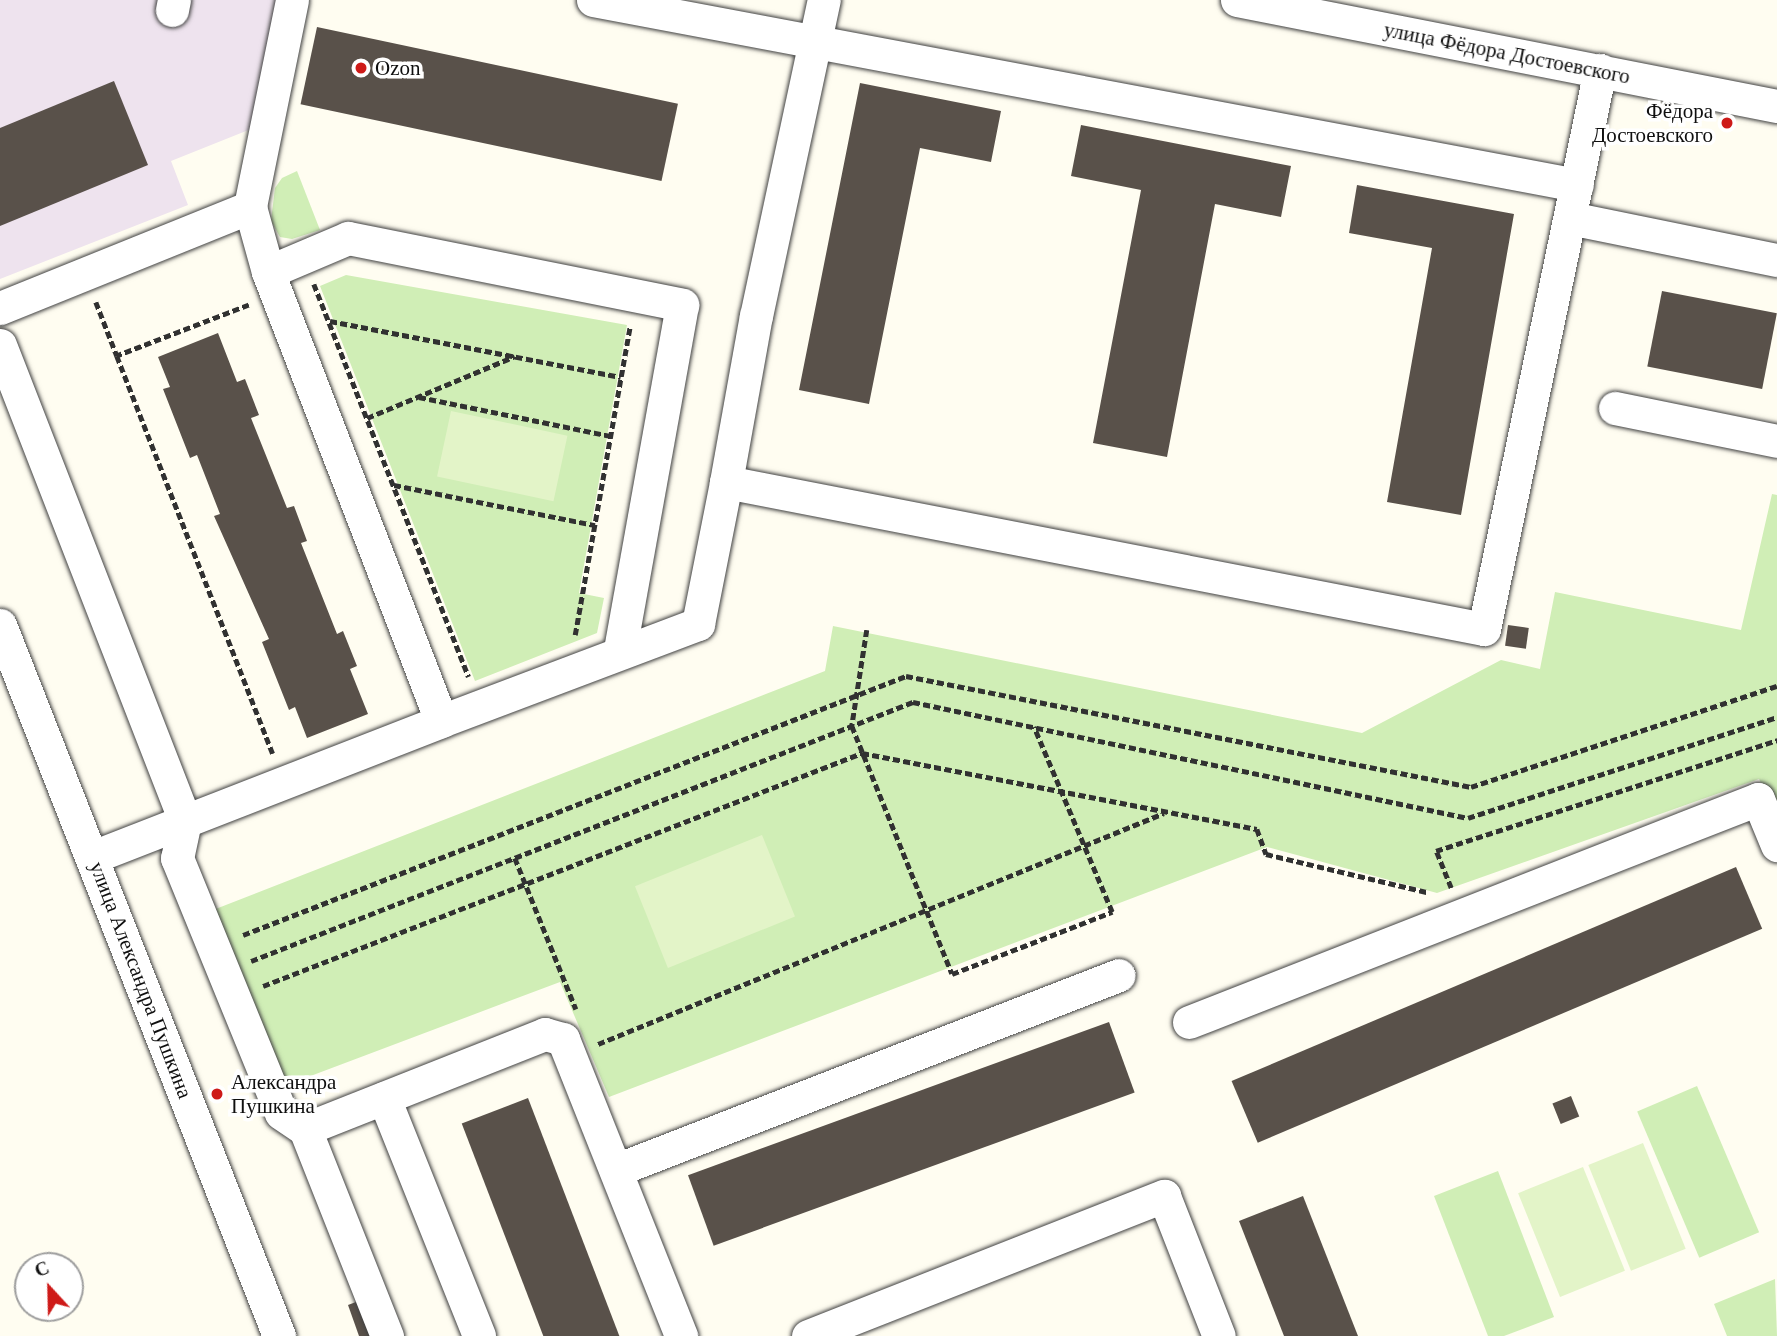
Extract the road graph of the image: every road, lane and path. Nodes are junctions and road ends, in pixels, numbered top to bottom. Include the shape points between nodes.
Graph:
1 (292, 0) edge
2 (593, 0) edge
3 (824, 0) edge
4 (1237, 0) edge
5 (816, 40) junction
6 (1600, 70) junction
7 (1777, 106) edge
8 (1577, 186) junction
9 (250, 207) junction
10 (1570, 218) junction
11 (1777, 260) edge
12 (326, 275) dead end
13 (313, 280) junction
14 (264, 290) junction
15 (0, 308) edge
16 (253, 318) dead end
17 (617, 320) dead end
18 (329, 321) junction
19 (0, 345) edge
20 (515, 356) junction
21 (621, 377) junction
22 (419, 397) junction
23 (1615, 408) dead end
24 (368, 418) junction
25 (610, 436) junction
26 (1777, 442) edge
27 (726, 482) junction
28 (394, 485) junction
29 (595, 525) junction
30 (0, 625) edge
31 (867, 630) dead end
32 (573, 648) dead end
33 (620, 650) junction
34 (1777, 686) edge
35 (473, 687) dead end
36 (857, 695) junction
37 (1777, 717) edge
38 (441, 721) junction
39 (852, 726) junction
40 (1034, 727) junction
41 (1777, 740) edge
42 (862, 753) junction
43 (278, 765) dead end
44 (1062, 794) junction
45 (1164, 813) junction
46 (185, 821) junction
47 (1777, 845) edge
48 (1084, 846) junction
49 (93, 857) junction
50 (514, 858) junction
51 (525, 884) junction
52 (1433, 894) dead end
53 (1446, 897) dead end
54 (926, 911) junction
55 (226, 956) junction
56 (1119, 975) dead end
57 (249, 991) dead end
58 (582, 1021) dead end
59 (1189, 1022) dead end
60 (592, 1046) dead end
61 (384, 1098) junction
62 (305, 1129) junction
63 (616, 1170) junction
64 (279, 1336) edge
65 (387, 1336) edge
66 (479, 1336) edge
67 (681, 1336) edge
68 (808, 1336) edge
69 (1219, 1336) edge

1 - 9 street
2 - 5 street
3 - 5 street
4 - 6 street, улица Фёдора Достоевского
5 - 8 street
5 - 27 street via 756,316
6 - 7 street, улица Фёдора Достоевского
6 - 8 street
8 - 10 street
9 - 14 street
9 - 15 street
10 - 11 street
10 - 27 street via 1484,629
12 - 13 path
13 - 14 path
13 - 18 path
14 - 16 path
14 - 33 street via 348,238 682,304
14 - 38 street
14 - 43 path via 117,356
17 - 21 path via 631,323
18 - 20 path
18 - 24 path
19 - 46 street
20 - 21 path
20 - 22 path
21 - 25 path
22 - 24 path
22 - 25 path
23 - 26 street
24 - 28 path
25 - 29 path
27 - 33 street via 698,624
28 - 29 path
28 - 35 path
29 - 32 path
30 - 49 street, улица Александра Пушкина
31 - 36 path
33 - 38 street
34 - 36 path via 1471,787 906,676
36 - 39 path
36 - 55 path
37 - 40 path via 1468,818
38 - 46 street
39 - 40 path via 913,702
39 - 42 path
39 - 50 path
40 - 44 path
41 - 53 path via 1436,851 1453,893
42 - 44 path
42 - 51 path
42 - 54 path
44 - 45 path
44 - 48 path
45 - 48 path
45 - 52 path via 1256,829 1266,854
46 - 49 street
46 - 55 street via 177,858
47 - 59 street via 1758,799
48 - 54 path
48 - 54 path via 1112,912 952,974
49 - 64 street, улица Александра Пушкина
50 - 51 path
50 - 55 path
51 - 57 path
51 - 58 path
54 - 60 path
55 - 62 street via 281,1113
56 - 63 street
61 - 62 street
61 - 63 street via 545,1034 563,1039
61 - 66 street
62 - 65 street
63 - 67 street
68 - 69 street via 1164,1196

